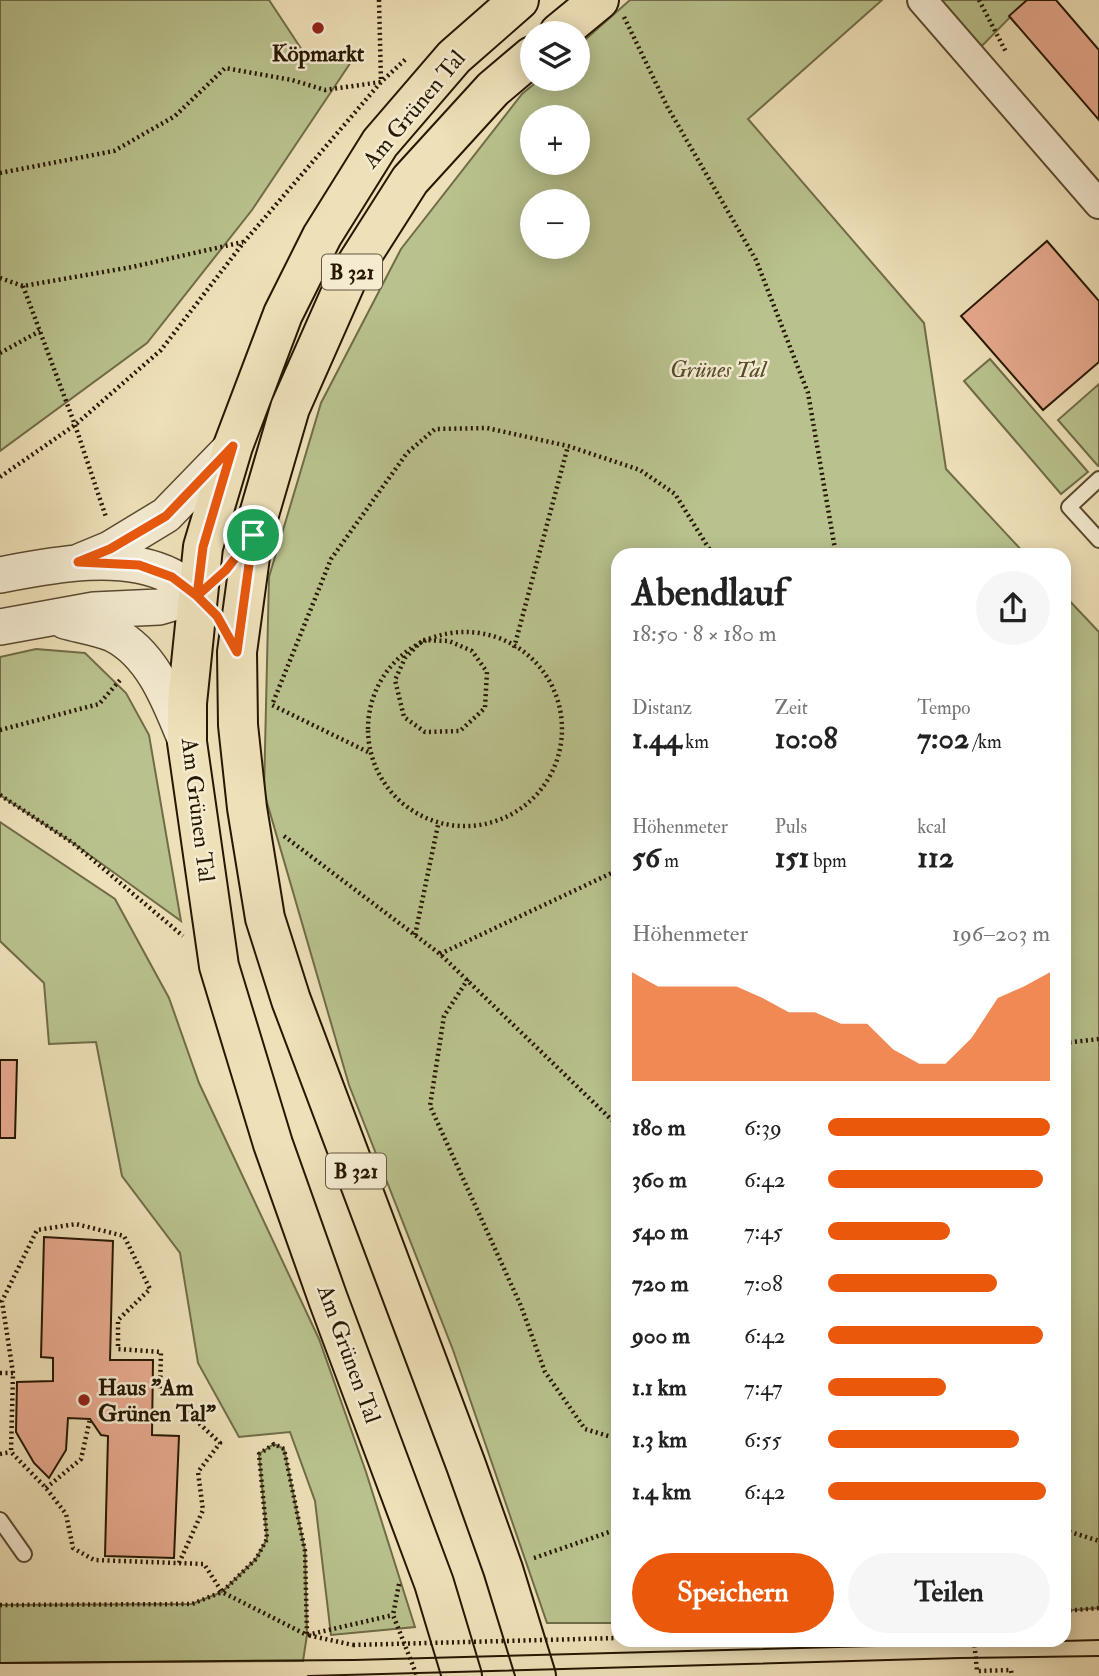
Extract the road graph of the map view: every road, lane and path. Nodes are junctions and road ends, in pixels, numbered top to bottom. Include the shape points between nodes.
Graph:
1 (379, 0) edge
2 (519, 0) edge
3 (922, 0) edge
4 (979, 0) edge
5 (610, 6) edge
6 (582, 21) edge
7 (410, 55) dead end
8 (1008, 55) dead end
9 (520, 66) edge
10 (381, 82) junction
11 (0, 173) edge
12 (1099, 204) edge
13 (244, 242) junction
14 (0, 278) edge
15 (23, 286) junction
16 (40, 331) junction
17 (0, 353) edge
18 (75, 425) junction
19 (233, 446) junction
20 (568, 446) junction
21 (0, 477) edge
22 (1099, 479) edge
23 (253, 535) junction
24 (1099, 540) edge
25 (709, 548) edge
26 (835, 548) edge
27 (78, 562) junction
28 (0, 575) edge
29 (197, 596) junction
30 (51, 618) junction
31 (0, 627) edge
32 (423, 640) junction
33 (514, 648) junction
34 (237, 652) junction
35 (124, 676) dead end
36 (0, 730) edge
37 (187, 742) junction
38 (368, 752) junction
39 (0, 795) edge
40 (247, 808) junction
41 (438, 825) junction
42 (611, 873) edge
43 (415, 935) junction
44 (440, 954) junction
45 (219, 965) junction
46 (468, 979) junction
47 (1099, 1039) edge
48 (1071, 1042) edge
49 (611, 1119) edge
50 (0, 1373) edge
51 (13, 1373) junction
52 (160, 1390) dead end
53 (185, 1410) dead end
54 (90, 1419) dead end
55 (611, 1437) edge
56 (11, 1452) junction
57 (0, 1454) edge
58 (46, 1488) junction
59 (0, 1520) edge
60 (611, 1531) edge
61 (1071, 1532) edge
62 (1099, 1541) edge
63 (24, 1554) dead end
64 (179, 1563) junction
65 (503, 1569) junction
66 (222, 1592) junction
67 (0, 1605) edge
68 (1099, 1608) edge
69 (1071, 1610) edge
70 (307, 1635) junction
71 (611, 1638) edge
72 (975, 1647) edge
73 (417, 1676) edge
74 (462, 1676) edge
75 (536, 1676) edge
76 (1012, 1676) edge

1 - 10 path
2 - 19 main road, Am Grünen Tal / B 321 via 454,57 380,143 322,236 284,314
3 - 12 street
4 - 8 path
5 - 6 main road
5 - 26 path via 756,260 808,393
7 - 10 path
9 - 23 main road, Am Grünen Tal / B 321 via 493,89 410,180 347,279 290,408
10 - 11 path via 325,90 225,68 175,116 114,151
10 - 13 path
13 - 15 path
13 - 18 path via 161,350
14 - 15 path
15 - 16 path
16 - 17 path
16 - 18 path
18 - 21 path
19 - 27 street via 166,516
19 - 29 main road, Am Grünen Tal / B 321 via 203,547
20 - 25 path via 640,470 675,494
20 - 33 path
20 - 38 path via 486,428 435,429 407,453 331,559 272,705
22 - 24 lane via 1069,507
23 - 29 main road via 226,570
23 - 34 main road, Am Grünen Tal / B 321
27 - 28 street
27 - 29 street via 139,565 172,577
29 - 30 street via 159,607 94,610
29 - 34 main road via 217,616
29 - 37 main road, Am Grünen Tal / B 321
30 - 31 street
30 - 37 street via 111,633 134,648 170,703
32 - 32 path via 449,641 472,651 486,672 485,709 460,731 425,732 404,717 395,680 405,658
32 - 33 path via 448,631 497,635
32 - 38 path via 402,652 372,694
33 - 41 path via 550,678 565,730 551,779 511,817 480,827
34 - 40 main road, Am Grünen Tal / B 321 via 238,724
35 - 36 path via 99,704
37 - 45 main road, Am Grünen Tal / B 321
38 - 41 path via 397,802
39 - 45 path via 73,843
40 - 43 path
40 - 65 main road, Am Grünen Tal / B 321 via 265,918 291,1000
41 - 43 path
42 - 44 path
43 - 44 path
44 - 46 path
45 - 74 main road, Am Grünen Tal / B 321 via 273,1144 434,1583
46 - 49 path
46 - 55 path via 444,1016 430,1106 521,1306 545,1372 585,1429
47 - 48 path
50 - 51 path
51 - 52 path via 2,1301 37,1230 76,1224 124,1236 150,1289 118,1320 118,1349 161,1352
51 - 56 path
53 - 64 path via 220,1443 198,1472 203,1510
54 - 58 path via 81,1459
56 - 57 path
56 - 58 path
58 - 64 path via 66,1514 73,1548 94,1560
59 - 63 lane
60 - 65 path
61 - 62 path
64 - 66 path via 204,1564
65 - 75 main road, Am Grünen Tal / B 321
66 - 67 path via 192,1604
66 - 70 path
66 - 70 path via 256,1559 267,1539 258,1454 274,1444 284,1449 305,1551
68 - 69 path
70 - 71 path, bridge via 353,1645
70 - 73 path via 393,1615
72 - 76 path via 977,1671 1011,1670

